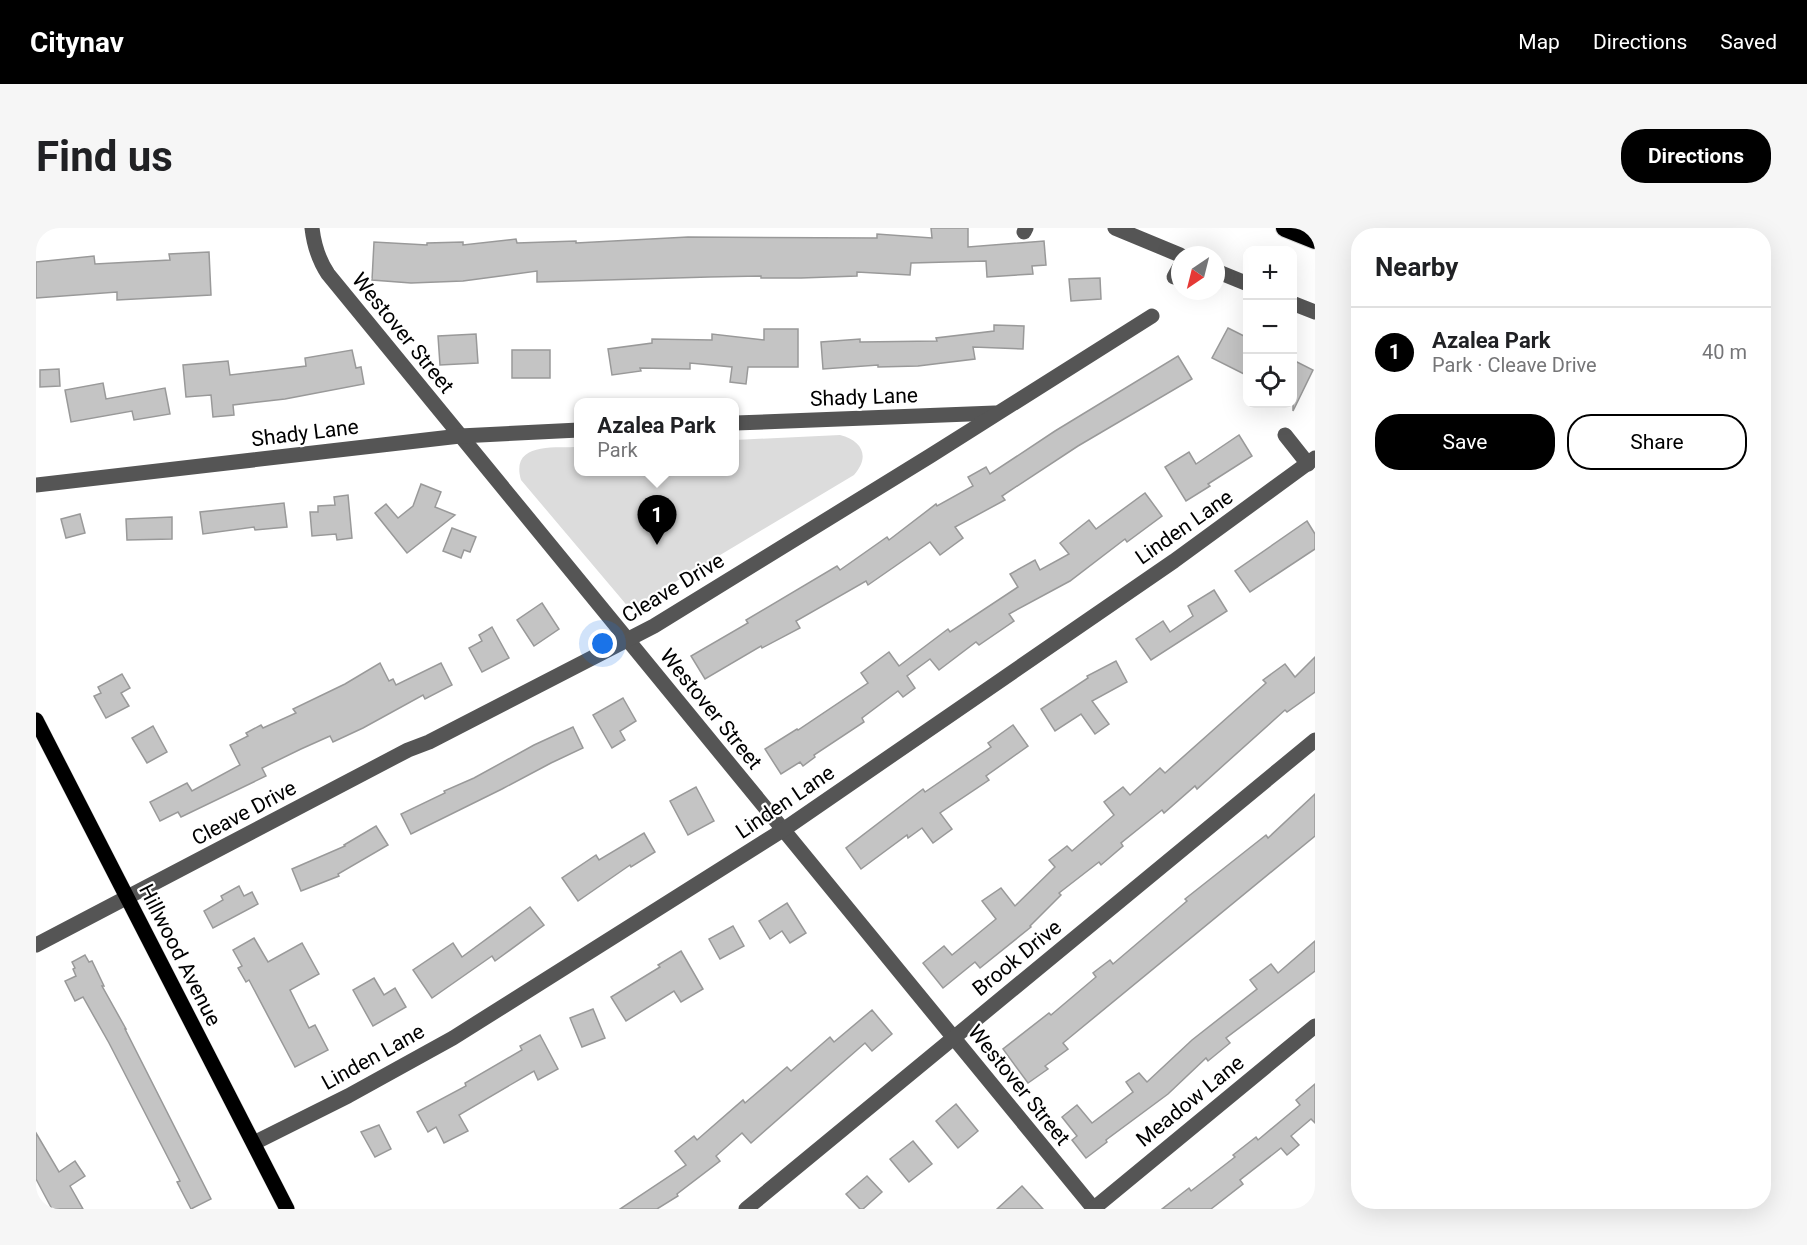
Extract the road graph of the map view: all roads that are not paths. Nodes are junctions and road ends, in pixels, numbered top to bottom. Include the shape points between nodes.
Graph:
1 (312, 228) edge
2 (1115, 228) edge
3 (1285, 228) edge
4 (1315, 240) edge
5 (1171, 251) edge
6 (1225, 274) edge
7 (1243, 282) edge
8 (1297, 305) edge
9 (1315, 312) edge
10 (1152, 316) dead end
11 (995, 413) junction
12 (739, 423) edge
13 (574, 430) edge
14 (1285, 435) dead end
15 (460, 436) junction
16 (1311, 461) edge
17 (36, 485) edge
18 (627, 640) junction
19 (36, 720) edge
20 (1315, 740) edge
21 (783, 830) junction
22 (127, 898) junction
23 (36, 945) edge
24 (1315, 1026) edge
25 (953, 1038) junction
26 (254, 1143) junction
27 (287, 1209) edge
28 (746, 1209) edge
29 (1093, 1209) edge

1 - 15 street, Westover Street via 314,245 328,274
2 - 5 street
3 - 4 highway
6 - 7 street
8 - 9 street
10 - 11 street, Cleave Drive
11 - 12 street, Shady Lane
11 - 18 street, Cleave Drive
13 - 15 street, Shady Lane
14 - 16 street
15 - 17 street, Shady Lane
15 - 18 street, Westover Street
16 - 21 street, Linden Lane via 1174,561
18 - 21 street, Westover Street
18 - 22 street, Cleave Drive
19 - 22 main road, Hillwood Avenue
20 - 25 street, Brook Drive
21 - 25 street, Westover Street
21 - 26 street, Linden Lane via 453,1038
22 - 23 street, Cleave Drive
22 - 26 main road, Hillwood Avenue
24 - 29 street, Meadow Lane
25 - 28 street, Brook Drive
25 - 29 street, Westover Street
26 - 27 main road, Hillwood Avenue

